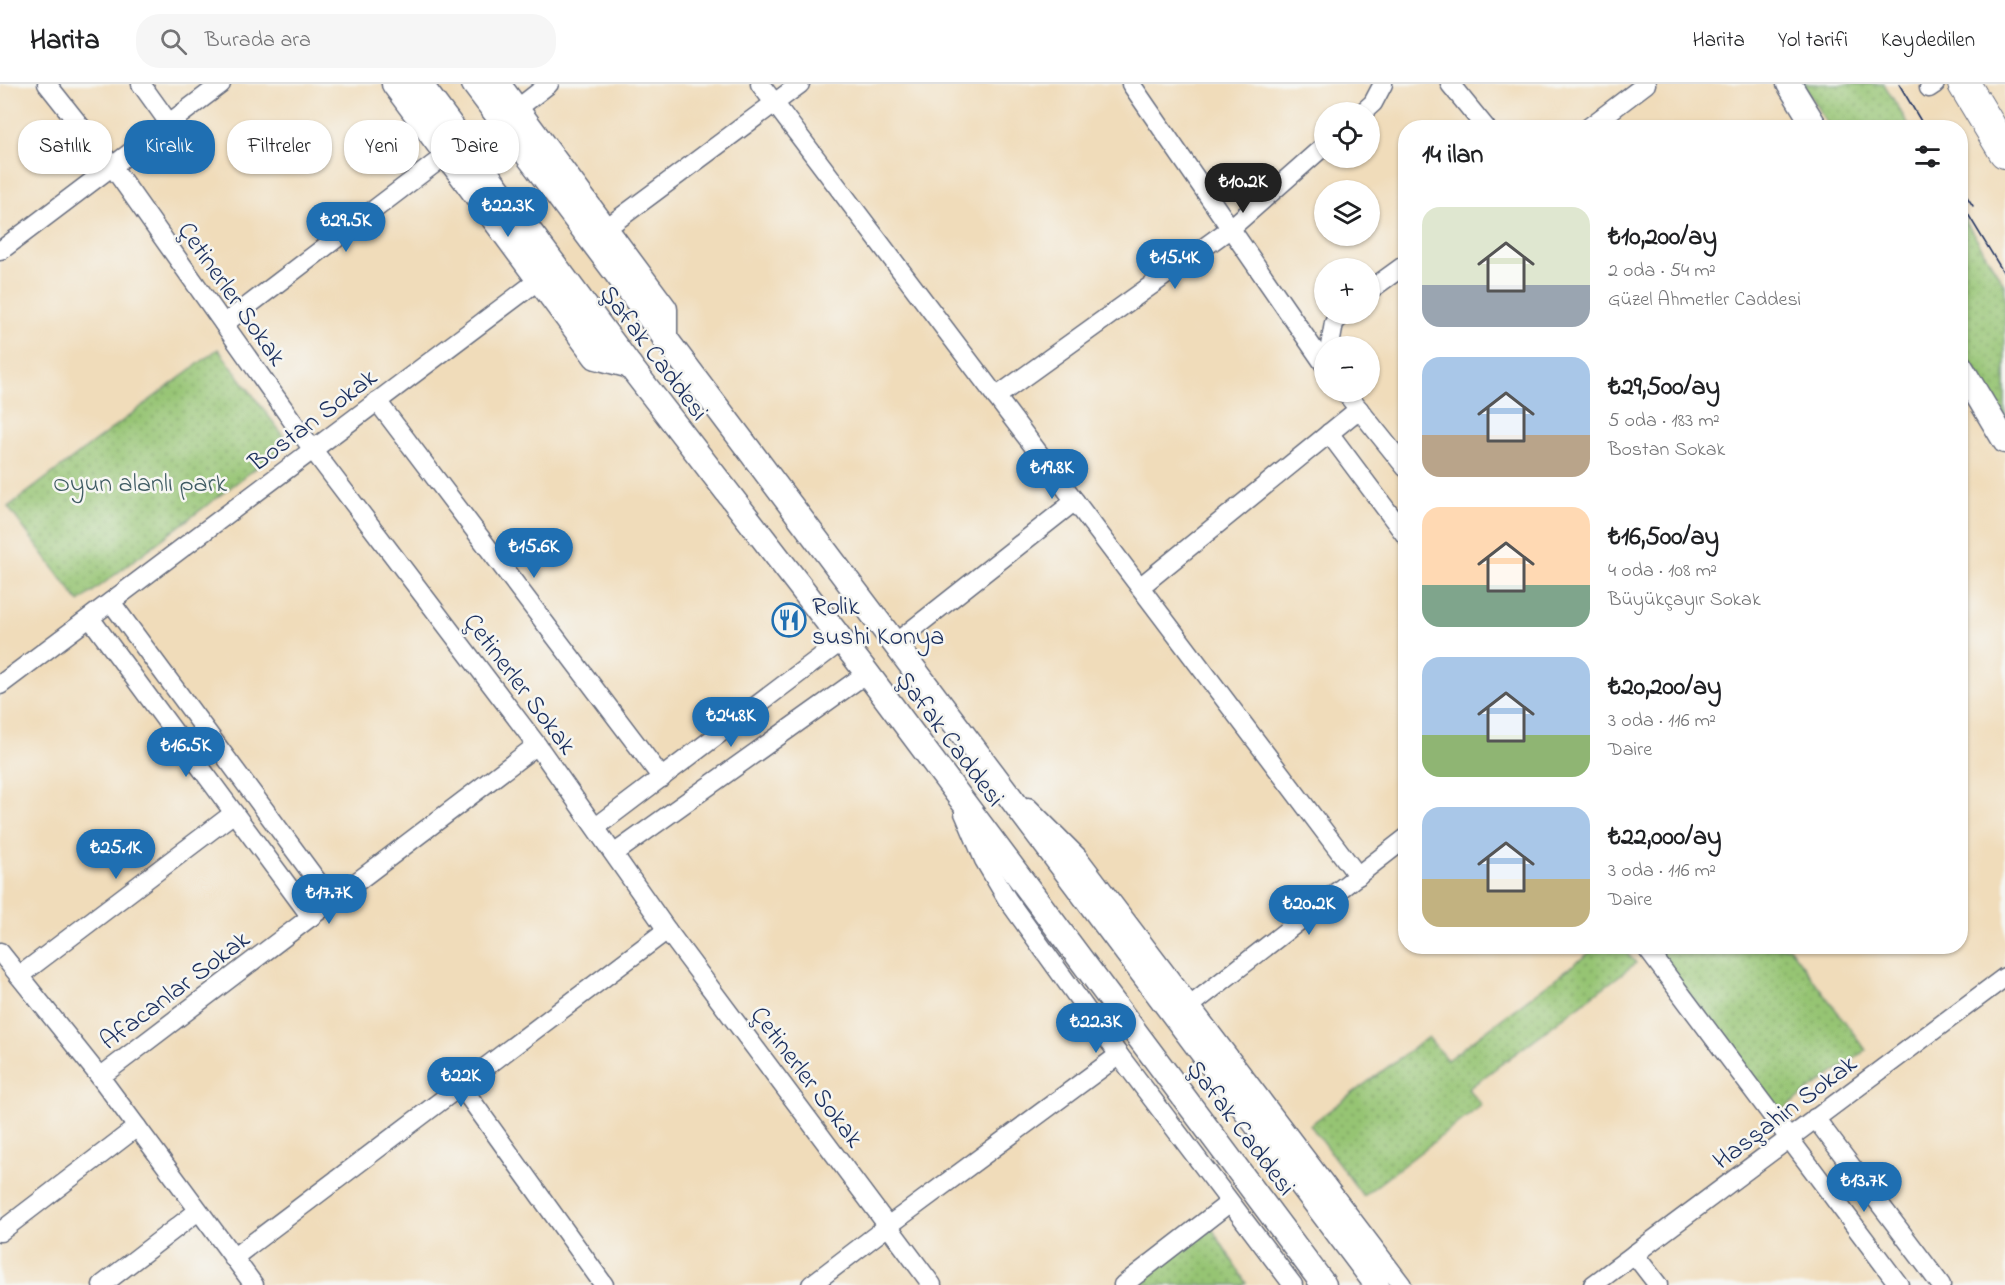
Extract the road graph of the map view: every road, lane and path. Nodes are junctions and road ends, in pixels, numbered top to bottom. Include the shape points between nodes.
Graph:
1 (47, 84) edge
2 (141, 84) edge
3 (220, 84) edge
4 (394, 84) edge
5 (420, 84) edge
6 (474, 84) edge
7 (498, 84) edge
8 (549, 84) edge
9 (760, 84) edge
10 (800, 84) edge
11 (1131, 84) edge
12 (1383, 84) edge
13 (1450, 84) edge
14 (1646, 84) edge
15 (1789, 84) edge
16 (1964, 84) edge
17 (1374, 102) edge
18 (775, 103) junction
19 (517, 109) junction
20 (76, 120) edge
21 (168, 120) edge
22 (174, 120) edge
23 (1479, 120) edge
24 (1599, 120) edge
25 (1811, 120) edge
26 (431, 133) edge
27 (2005, 152) edge
28 (1314, 155) edge
29 (124, 157) edge
30 (112, 166) joint
31 (431, 166) edge
32 (101, 174) edge
33 (462, 174) edge
34 (1231, 228) junction
35 (605, 229) junction
36 (0, 250) edge
37 (1398, 270) edge
38 (540, 279) junction
39 (1380, 283) edge
40 (224, 324) junction
41 (665, 340) junction
42 (1314, 349) edge
43 (630, 366) junction
44 (1968, 379) edge
45 (996, 397) junction
46 (377, 402) junction
47 (1353, 402) edge
48 (1359, 409) junction
49 (1329, 433) junction
50 (2005, 441) edge
51 (313, 450) junction
52 (1398, 458) edge
53 (1075, 501) junction
54 (1398, 525) edge
55 (1140, 587) junction
56 (111, 602) junction
57 (90, 618) junction
58 (843, 640) junction
59 (894, 644) junction
60 (867, 673) junction
61 (0, 685) edge
62 (537, 745) junction
63 (988, 770) junction
64 (662, 778) junction
65 (954, 790) junction
66 (234, 813) junction
67 (597, 827) junction
68 (1398, 844) edge
69 (615, 853) junction
70 (1053, 854) junction
71 (1358, 876) junction
72 (1020, 879) junction
73 (332, 901) junction
74 (310, 917) junction
75 (668, 930) junction
76 (0, 952) edge
77 (1651, 954) edge
78 (19, 976) junction
79 (2005, 977) edge
80 (1190, 1006) junction
81 (1119, 1055) junction
82 (100, 1077) junction
83 (461, 1086) junction
84 (1815, 1118) junction
85 (137, 1127) junction
86 (1789, 1138) junction
87 (1229, 1203) junction
88 (198, 1211) junction
89 (888, 1226) junction
90 (0, 1232) edge
91 (1634, 1254) junction
92 (233, 1258) junction
93 (1284, 1282) edge
94 (102, 1285) edge
95 (254, 1285) edge
96 (604, 1285) edge
97 (811, 1285) edge
98 (932, 1285) edge
99 (1123, 1285) edge
100 (1324, 1285) edge
101 (1377, 1285) edge
102 (1402, 1285) edge
103 (1593, 1285) edge
104 (1658, 1285) edge
105 (1899, 1285) edge
106 (1941, 1285) edge

1 - 20 street, Çetinerler Sokak
2 - 21 street
3 - 22 street
4 - 26 main road
5 - 43 main road, Şafak Caddesi
6 - 41 main road, Şafak Caddesi
7 - 19 main road
8 - 19 street
9 - 18 street
10 - 18 street
11 - 34 street
12 - 17 street
13 - 23 street
14 - 24 street
15 - 25 main road
16 - 27 highway
18 - 35 street
18 - 45 street
19 - 35 main road
28 - 34 street
29 - 30 street
30 - 40 street, Çetinerler Sokak
31 - 40 street
32 - 36 street
33 - 38 main road
34 - 42 street
34 - 45 street
35 - 41 main road via 664,309
37 - 39 street
38 - 43 main road via 596,357
38 - 46 street, Bostan Sokak
40 - 51 street, Çetinerler Sokak
41 - 59 main road, Şafak Caddesi
43 - 58 main road, Şafak Caddesi
44 - 50 main road
45 - 53 street
46 - 51 street, Bostan Sokak
46 - 64 street
47 - 48 street
48 - 49 street
48 - 52 street
49 - 54 street
49 - 55 street
51 - 56 street, Bostan Sokak
51 - 62 street, Çetinerler Sokak
53 - 55 street
53 - 59 street
55 - 71 street
56 - 57 street, Bostan Sokak
56 - 73 street
57 - 61 street, Bostan Sokak
57 - 66 street
58 - 60 main road, Şafak Caddesi
58 - 64 street
59 - 63 main road, Şafak Caddesi
60 - 65 main road, Şafak Caddesi
60 - 69 street
62 - 67 street, Çetinerler Sokak
62 - 73 street, Afacanlar Sokak
63 - 70 main road, Şafak Caddesi
63 - 80 street via 1078,857
64 - 67 street
65 - 72 main road, Şafak Caddesi
65 - 81 street via 984,860 1007,899
66 - 74 street
66 - 78 street
67 - 69 street, Çetinerler Sokak
68 - 71 street
69 - 75 street, Çetinerler Sokak
70 - 72 main road
70 - 101 main road, Şafak Caddesi
71 - 80 street
72 - 100 main road, Şafak Caddesi
73 - 74 street, Afacanlar Sokak
74 - 82 street, Afacanlar Sokak
75 - 83 street
75 - 89 street, Çetinerler Sokak
76 - 78 street
77 - 86 street
78 - 82 street
79 - 84 street, Hasşahin Sokak
80 - 102 street
81 - 87 street
81 - 89 street
82 - 85 street
83 - 92 street
83 - 96 street
84 - 86 street, Hasşahin Sokak
84 - 106 street
85 - 88 street
85 - 90 street
86 - 91 street, Hasşahin Sokak
86 - 105 street
87 - 93 street
87 - 99 street
88 - 92 street
88 - 94 street
89 - 97 street
89 - 98 street, Çetinerler Sokak
91 - 103 street, Hasşahin Sokak
91 - 104 street
92 - 95 street

